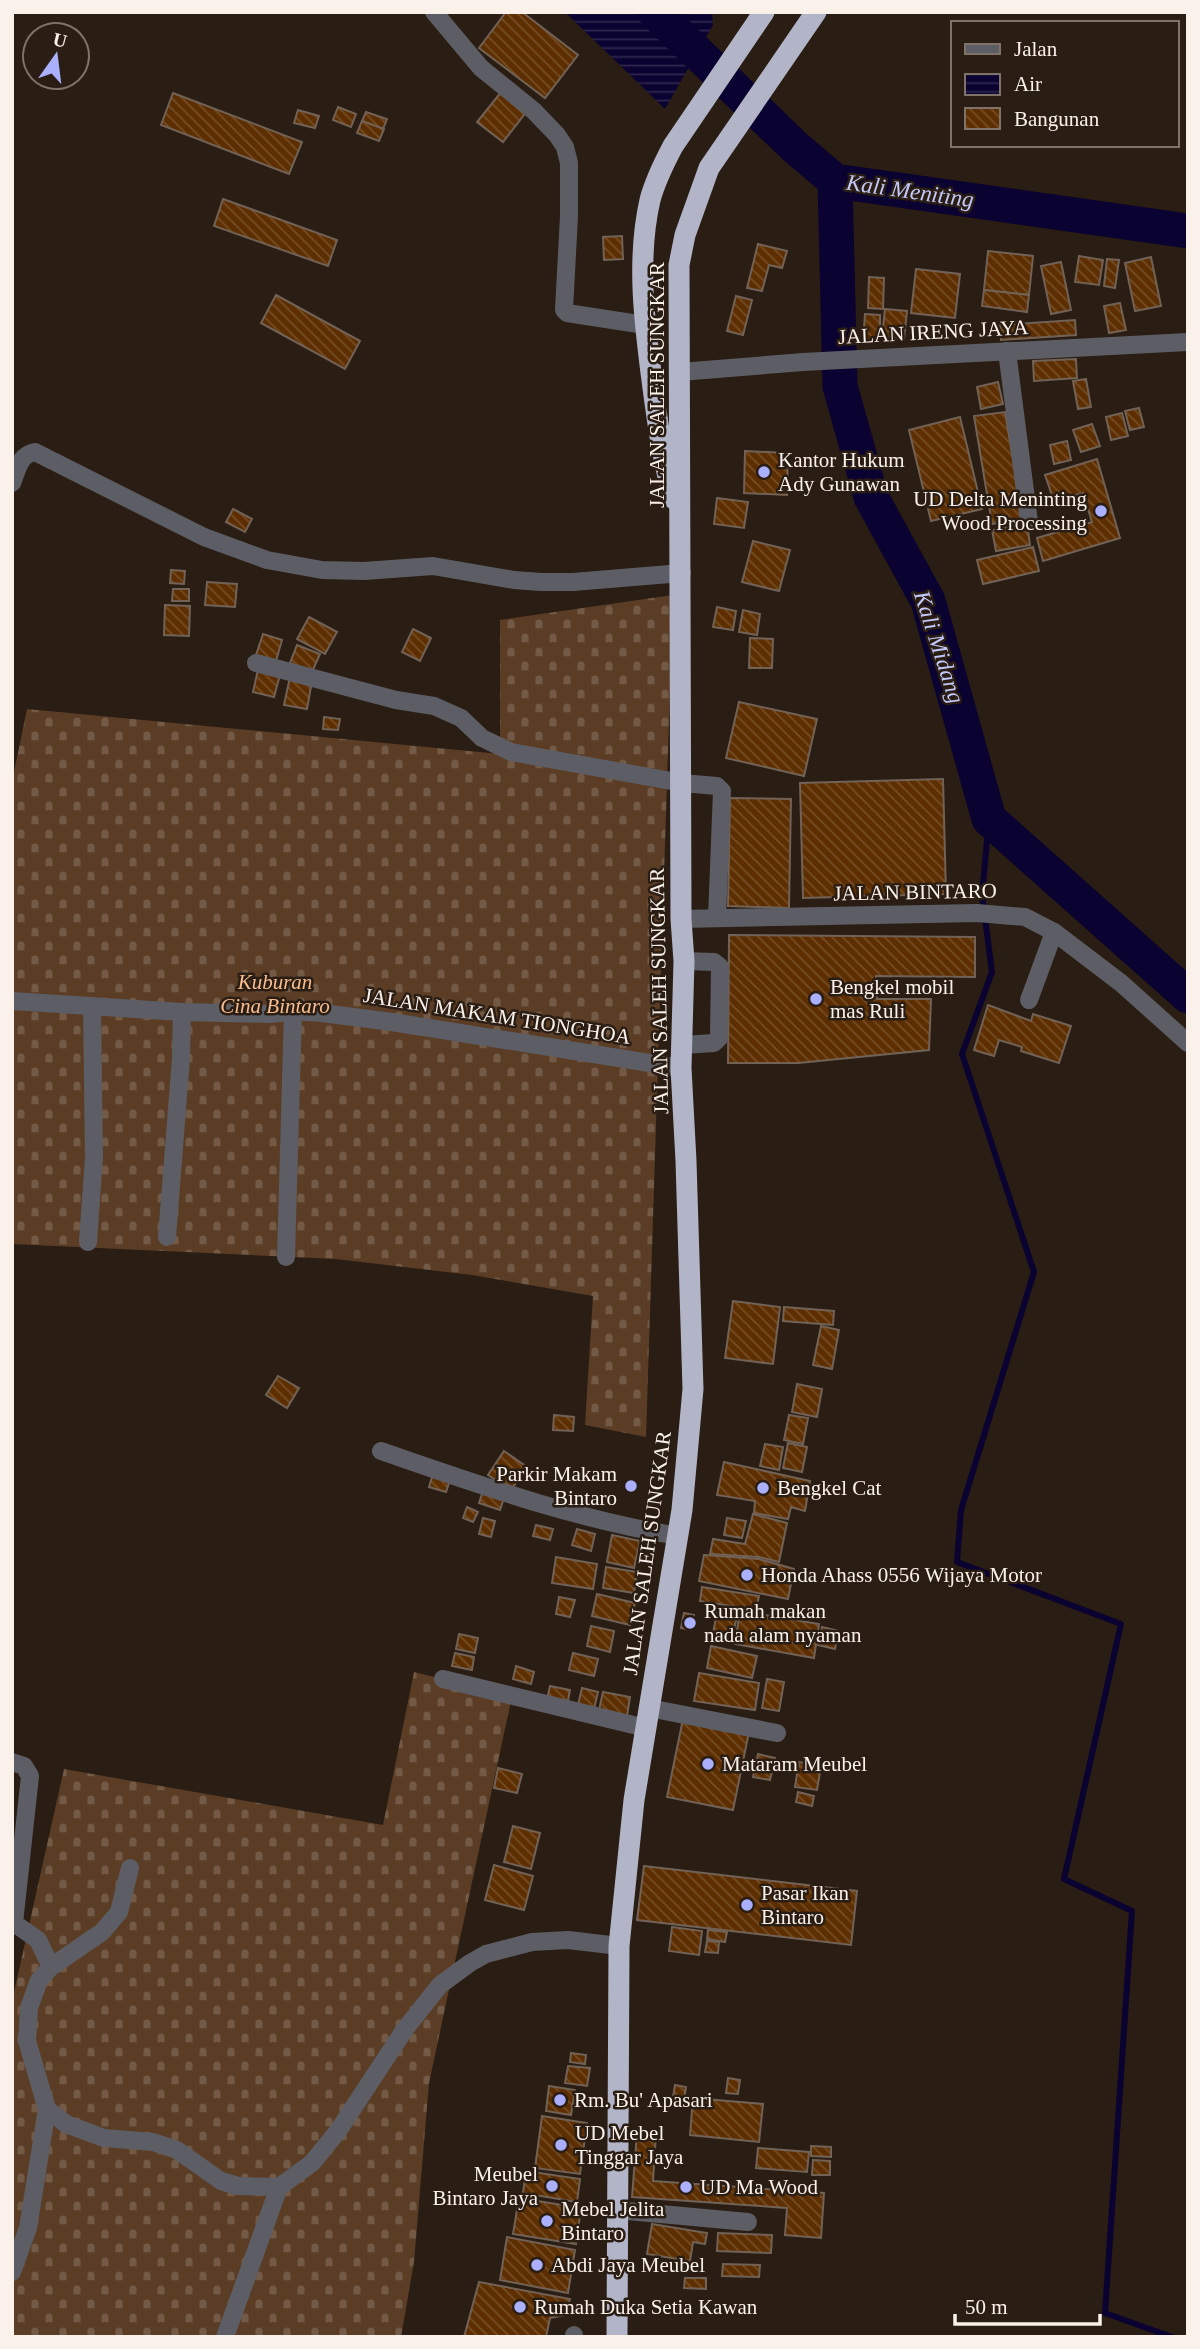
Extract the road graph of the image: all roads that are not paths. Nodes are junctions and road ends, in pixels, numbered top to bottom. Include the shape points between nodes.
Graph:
1 (434, 12) edge
2 (816, 12) edge
3 (763, 14) edge
4 (645, 325) junction
5 (1188, 342) edge
6 (1007, 351) junction
7 (680, 372) junction
8 (12, 483) edge
9 (681, 522) junction
10 (1029, 523) dead end
11 (682, 573) junction
12 (256, 663) dead end
13 (682, 783) junction
14 (717, 918) junction
15 (681, 919) junction
16 (1054, 932) junction
17 (684, 961) junction
18 (1029, 1000) dead end
19 (12, 1001) edge
20 (92, 1006) junction
21 (293, 1011) junction
22 (182, 1012) junction
23 (1188, 1043) edge
24 (682, 1045) junction
25 (681, 1068) junction
26 (167, 1237) dead end
27 (88, 1242) dead end
28 (286, 1256) dead end
29 (381, 1451) dead end
30 (678, 1536) junction
31 (443, 1679) dead end
32 (647, 1718) junction
33 (777, 1733) dead end
34 (12, 1762) edge
35 (130, 1868) dead end
36 (14, 1923) edge
37 (619, 1946) junction
38 (51, 1967) junction
39 (47, 2109) junction
40 (279, 2187) junction
41 (617, 2210) junction
42 (748, 2222) dead end
43 (12, 2272) edge
44 (226, 2337) edge
45 (618, 2337) edge

1 - 4 street via 481,68 534,111 565,147 569,216 564,310
2 - 7 highway, JALAN SALEH SUNGKAR via 709,168 679,265
3 - 4 highway, JALAN SALEH SUNGKAR via 662,168 646,225
4 - 9 highway, JALAN SALEH SUNGKAR via 663,463
5 - 6 street, JALAN IRENG JAYA
6 - 7 street, JALAN IRENG JAYA
6 - 10 street
7 - 9 highway, JALAN SALEH SUNGKAR
8 - 11 street via 21,460 35,452 204,537 267,559 322,570 433,566 514,580 563,582
9 - 11 highway, JALAN SALEH SUNGKAR
11 - 13 highway, JALAN SALEH SUNGKAR
12 - 13 street via 434,706 461,718 482,738 511,752
13 - 14 street via 717,786 722,791
13 - 15 highway, JALAN SALEH SUNGKAR
14 - 15 street, JALAN BINTARO
14 - 16 street, JALAN BINTARO via 999,913 1025,917
15 - 17 highway, JALAN SALEH SUNGKAR
16 - 18 street
16 - 23 street, JALAN BINTARO via 1121,982
17 - 24 highway, JALAN SALEH SUNGKAR
17 - 24 street via 715,962 720,967 719,1038 714,1043
19 - 20 street, JALAN MAKAM TIONGHOA
20 - 22 street, JALAN MAKAM TIONGHOA
20 - 27 street via 94,1157
21 - 22 street, JALAN MAKAM TIONGHOA
21 - 25 street, JALAN MAKAM TIONGHOA via 392,1022
21 - 28 street
22 - 26 street
24 - 25 highway, JALAN SALEH SUNGKAR
25 - 30 highway, JALAN SALEH SUNGKAR via 693,1388
29 - 30 street via 547,1508
30 - 32 highway, JALAN SALEH SUNGKAR
31 - 32 street
32 - 33 street
32 - 37 highway, JALAN SALEH SUNGKAR
34 - 36 street via 24,1766 30,1776
35 - 38 street via 119,1912 102,1932
36 - 38 street via 37,1940
37 - 40 street via 568,1940 532,1942 486,1954 455,1973 416,2014 312,2163
37 - 41 highway, JALAN SALEH SUNGKAR
38 - 39 street via 38,1980 29,2008 27,2041
39 - 40 street via 66,2124 104,2138 153,2142 177,2150 238,2186
39 - 43 street via 28,2228
40 - 44 street
41 - 42 street
41 - 45 highway, JALAN SALEH SUNGKAR

